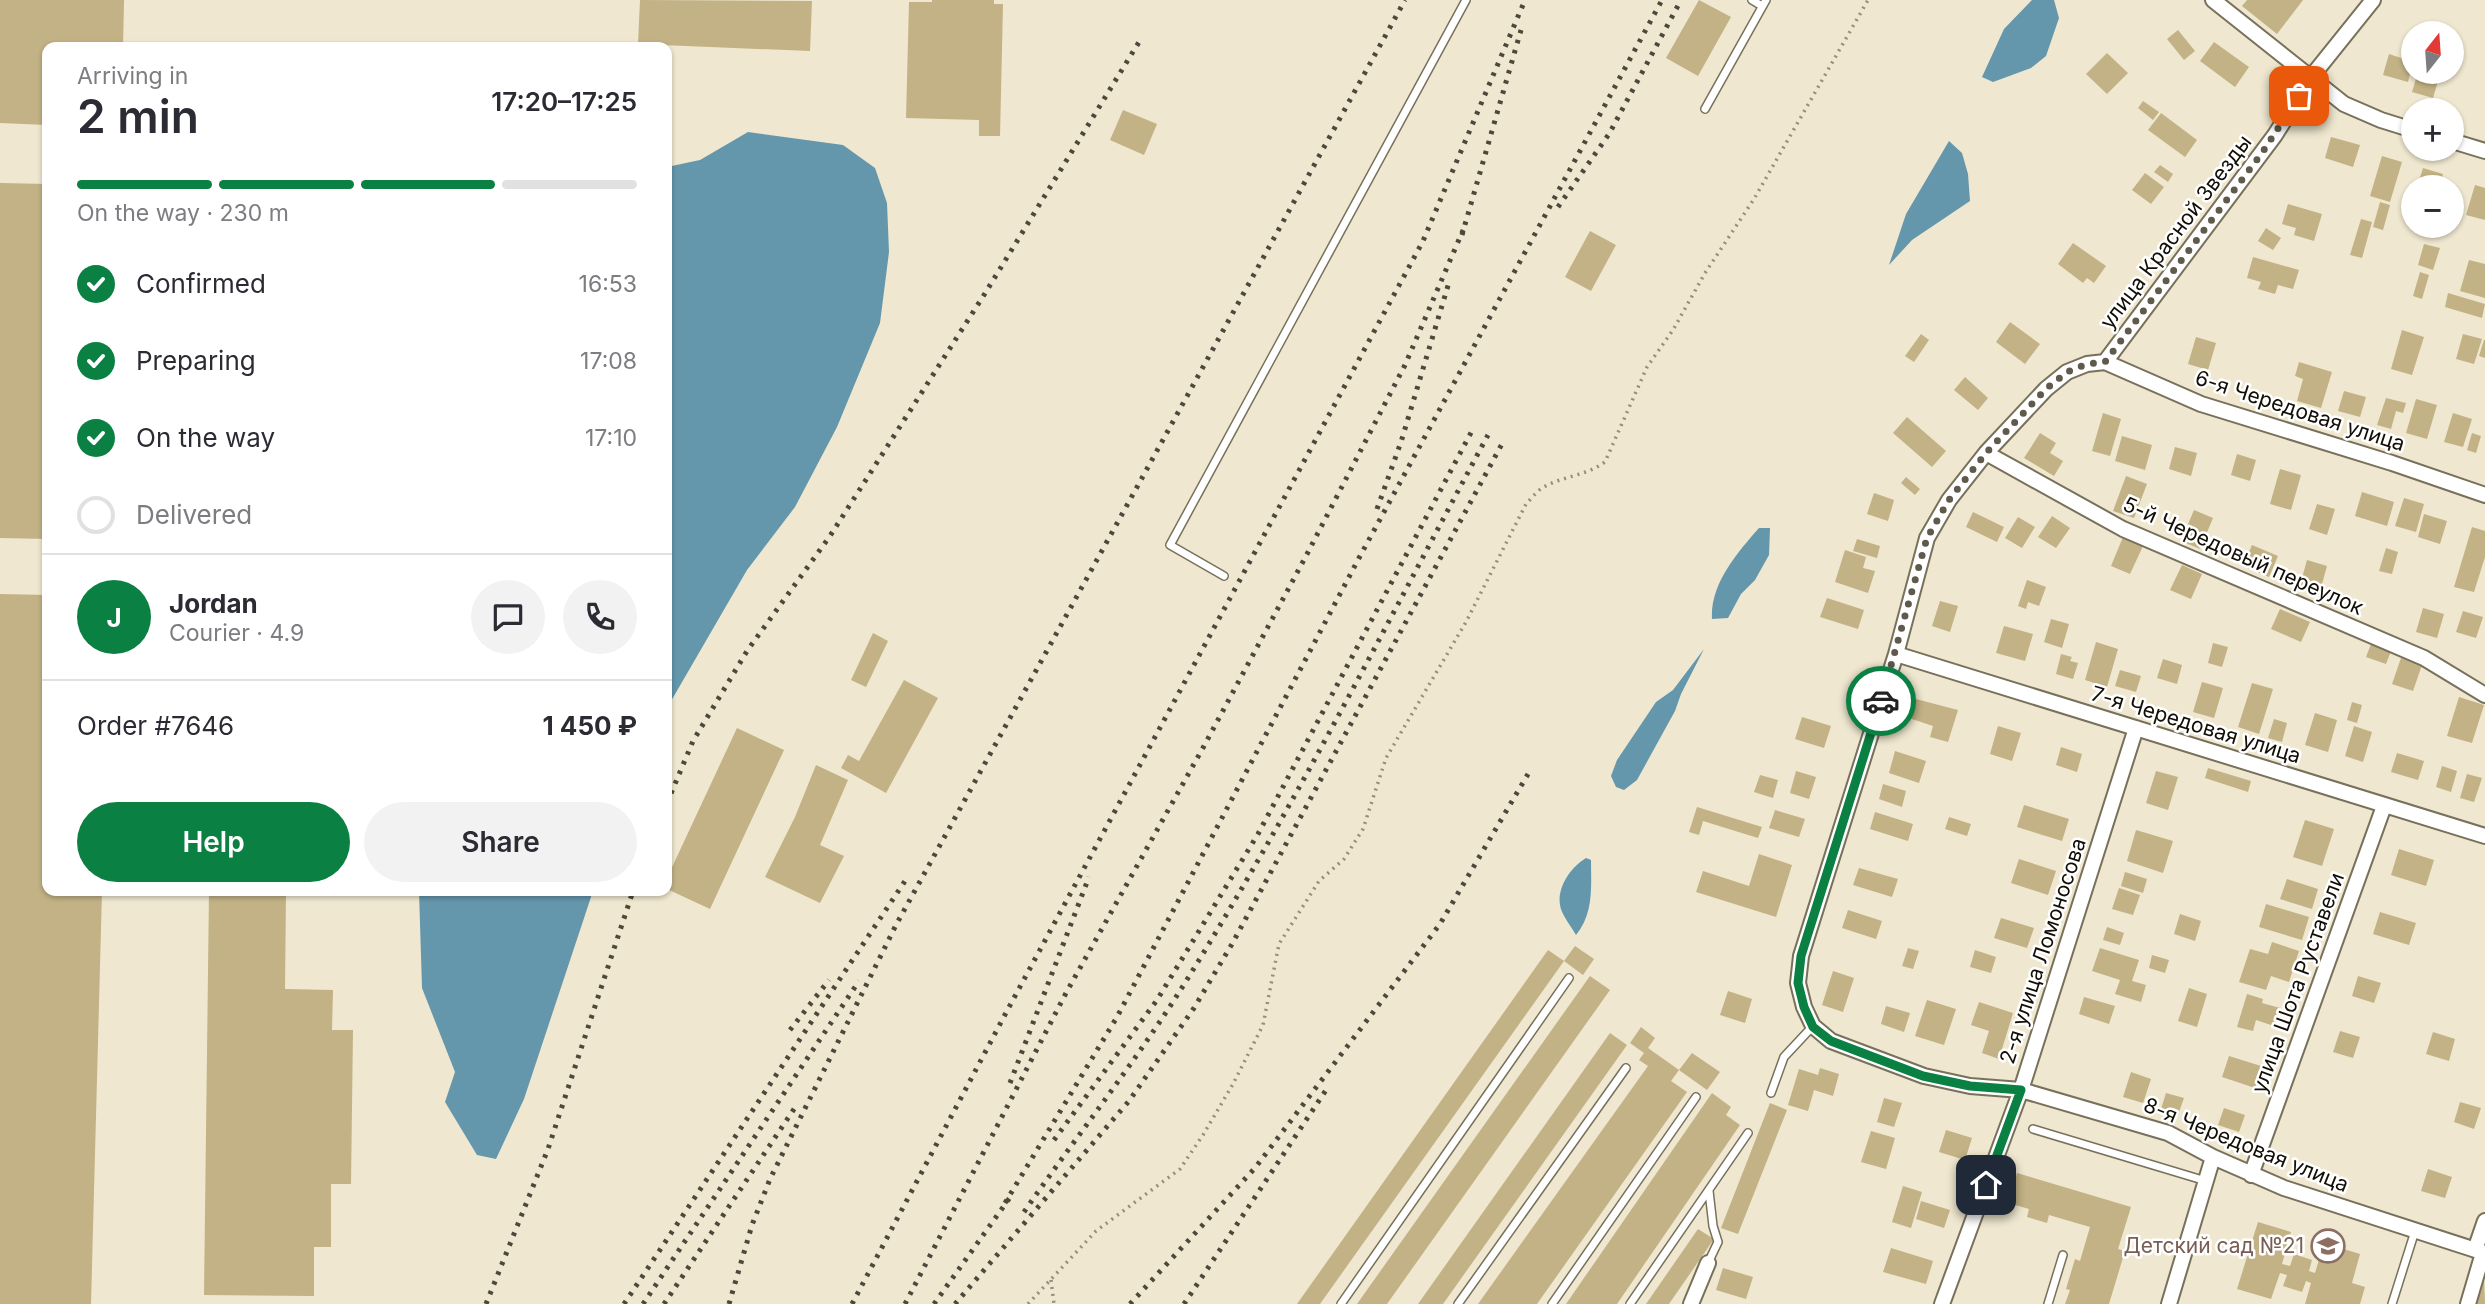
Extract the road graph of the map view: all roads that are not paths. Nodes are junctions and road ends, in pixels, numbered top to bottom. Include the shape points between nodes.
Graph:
1 (1466, 0) edge
2 (1752, 0) edge
3 (2213, 0) edge
4 (2373, 0) edge
5 (1764, 3) edge
6 (2312, 76) junction
7 (1705, 109) dead end
8 (2401, 126) edge
9 (2464, 145) edge
10 (2485, 151) edge
11 (2105, 362) junction
12 (1986, 453) junction
13 (2485, 495) edge
14 (1224, 576) dead end
15 (1896, 654) junction
16 (2485, 695) edge
17 (2136, 728) junction
18 (2384, 806) junction
19 (2485, 836) edge
20 (1569, 978) dead end
21 (1813, 1027) junction
22 (1626, 1068) dead end
23 (2021, 1090) junction
24 (1771, 1093) dead end
25 (1696, 1097) dead end
26 (2033, 1129) dead end
27 (1748, 1133) dead end
28 (2213, 1157) junction
29 (2251, 1175) junction
30 (2206, 1181) junction
31 (1709, 1190) junction
32 (2485, 1221) edge
33 (2415, 1231) junction
34 (2481, 1252) edge
35 (2063, 1255) dead end
36 (1708, 1263) joint
37 (1341, 1304) edge
38 (1458, 1304) edge
39 (1552, 1304) edge
40 (1630, 1304) edge
41 (1691, 1304) edge
42 (1942, 1304) edge
43 (2048, 1304) edge
44 (2169, 1304) edge
45 (2392, 1304) edge
46 (2468, 1304) edge

1 - 14 lane via 1170,545
2 - 5 lane
3 - 6 street
4 - 6 street, улица Красной Звезды
5 - 7 lane
6 - 8 street via 2344,103
6 - 11 street, улица Красной Звезды via 2275,135
9 - 10 street
11 - 12 street, улица Красной Звезды via 2067,372
11 - 13 street, 6-я Чередовая улица via 2202,404
12 - 15 street, улица Красной Звезды via 1949,500 1927,538
12 - 16 street, 5-й Чередовый переулок via 2123,529 2424,657
15 - 17 street, 7-я Чередовая улица
15 - 21 street, улица Красной Звезды via 1801,956 1798,983
17 - 18 street, 7-я Чередовая улица
17 - 23 street, 2-я улица Ломоносова
18 - 19 street, 7-я Чередовая улица
18 - 29 street, улица Шота Руставели
20 - 37 lane
21 - 23 street, 8-я Чередовая улица via 1831,1041 1923,1076
21 - 24 lane via 1784,1057
22 - 38 lane
23 - 28 street, 8-я Чередовая улица via 2168,1133
23 - 42 street, 2-я улица Ломоносова
25 - 39 lane
26 - 30 lane
27 - 31 lane
28 - 29 street, 8-я Чередовая улица
28 - 30 street
29 - 33 street, 8-я Чередовая улица
30 - 44 street
31 - 36 lane via 1718,1242
31 - 40 lane
32 - 34 street
33 - 34 street, 8-я Чередовая улица
33 - 45 lane
34 - 46 street
35 - 43 lane
36 - 41 street

